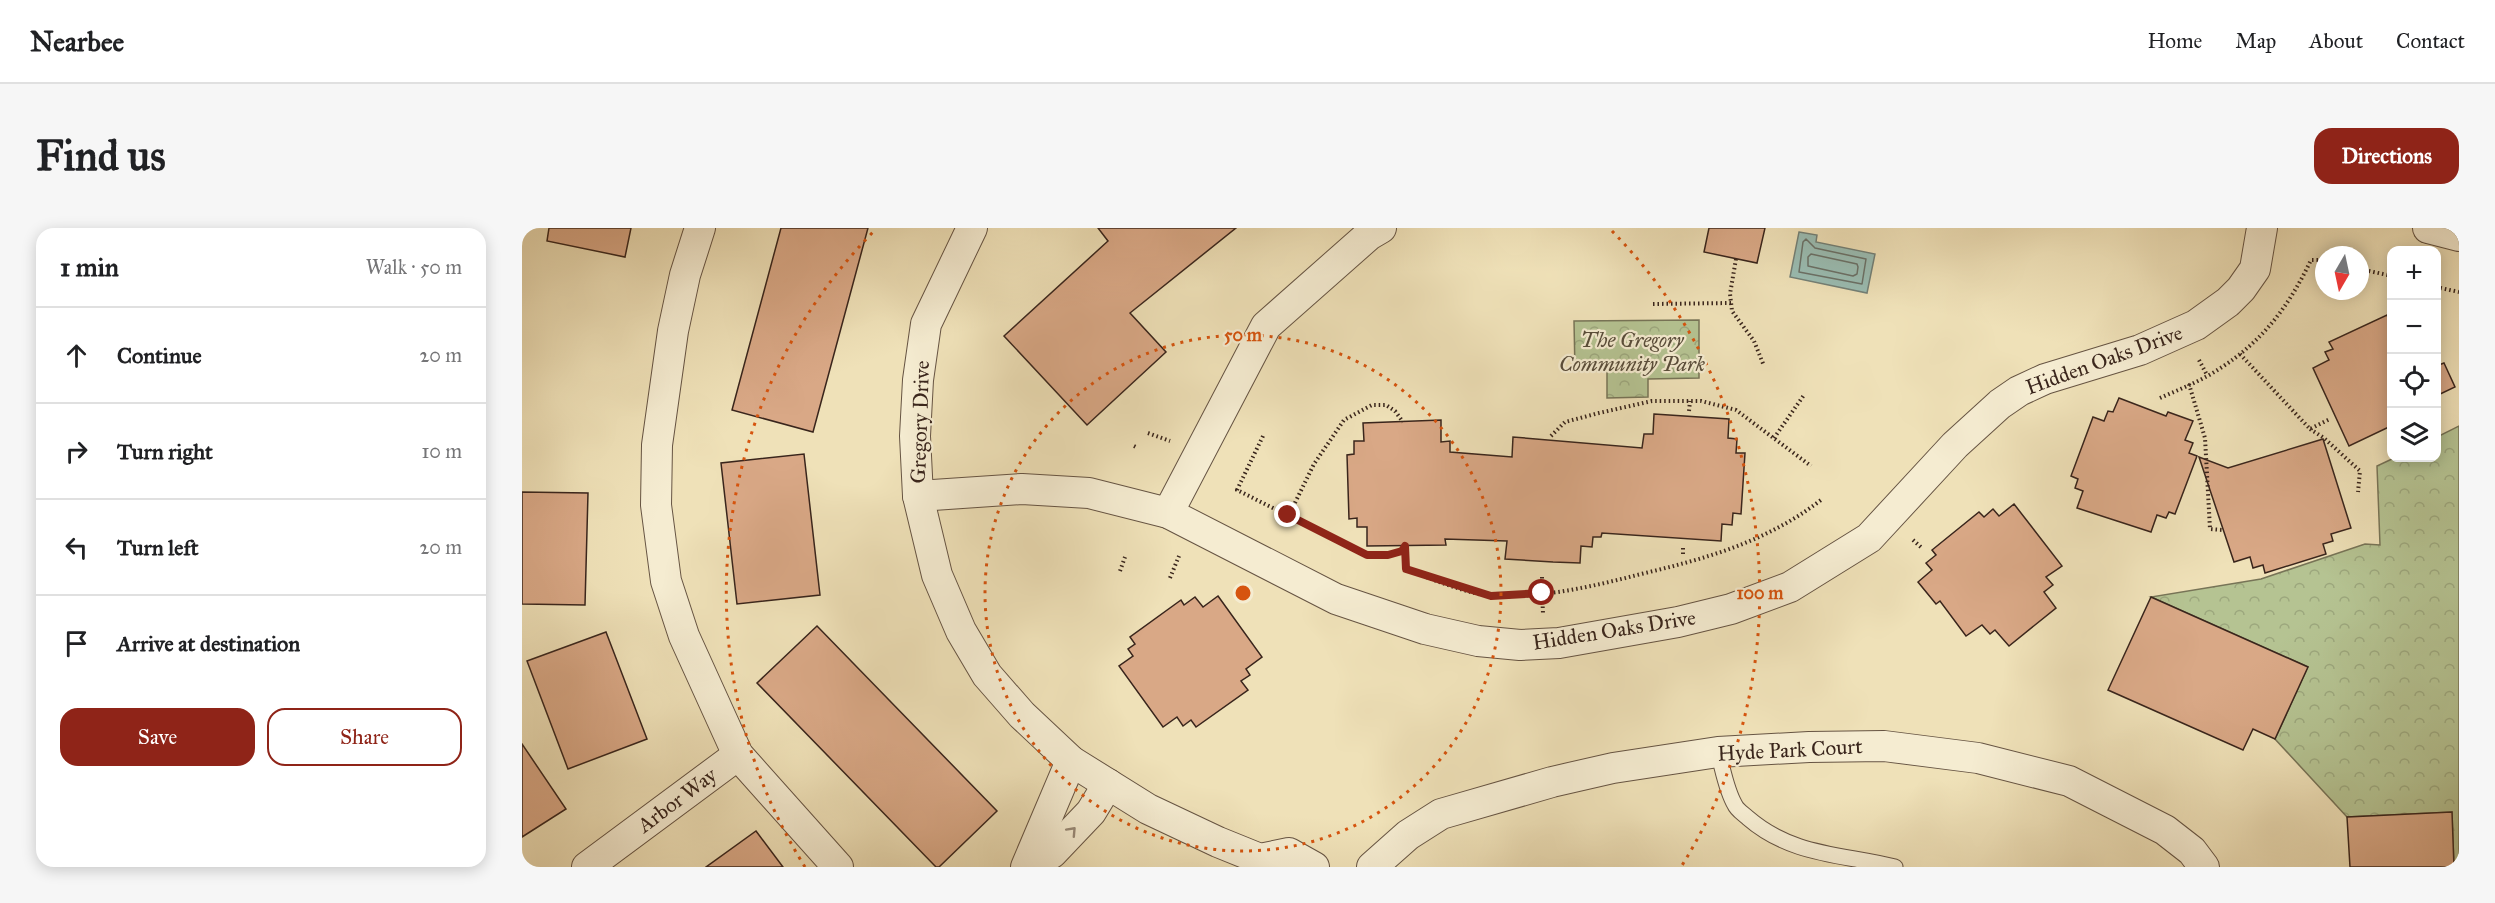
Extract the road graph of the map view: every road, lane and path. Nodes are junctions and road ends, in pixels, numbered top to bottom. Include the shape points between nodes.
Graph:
1 (700, 228) edge
2 (972, 228) edge
3 (1381, 228) edge
4 (2262, 228) edge
5 (2428, 228) edge
6 (2459, 236) edge
7 (1736, 259) dead end
8 (2315, 260) edge
9 (2369, 270) edge
10 (2387, 275) edge
11 (2441, 288) edge
12 (2459, 292) edge
13 (1731, 303) junction
14 (1653, 304) dead end
15 (2240, 354) junction
16 (1764, 366) dead end
17 (2189, 384) junction
18 (1804, 395) dead end
19 (2160, 398) dead end
20 (1690, 401) junction
21 (1689, 411) dead end
22 (2330, 419) dead end
23 (1402, 422) dead end
24 (2310, 429) junction
25 (1148, 433) dead end
26 (1154, 435) dead end
27 (1263, 436) dead end
28 (1551, 436) dead end
29 (1774, 438) junction
30 (1811, 466) dead end
31 (2358, 492) dead end
32 (918, 496) junction
33 (1821, 500) dead end
34 (1168, 513) junction
35 (1288, 515) junction
36 (2223, 530) dead end
37 (1683, 546) dead end
38 (1683, 554) dead end
39 (1125, 557) dead end
40 (1120, 572) dead end
41 (1542, 577) dead end
42 (1542, 585) dead end
43 (1542, 593) junction
44 (1543, 601) dead end
45 (1718, 753) junction
46 (738, 755) junction
47 (1071, 761) junction
48 (1108, 784) junction
49 (1262, 863) edge
50 (587, 867) edge
51 (838, 867) edge
52 (1027, 867) edge
53 (1314, 867) edge
54 (1372, 867) edge
55 (1895, 867) edge
56 (2204, 867) edge

1 - 46 street via 673,331 657,445 656,505 666,581 684,636
2 - 32 street, Gregory Drive via 926,324 915,436
3 - 34 street via 1266,326
4 - 34 street, Hidden Oaks Drive via 2254,269 2241,289 2196,325 2140,351 2045,379 2019,391 1955,446 1869,538 1790,587 1731,609 1559,643 1478,641 1425,630 1336,599
5 - 6 street
7 - 13 path
8 - 15 path via 2311,260 2281,315
9 - 10 path
11 - 12 path
13 - 14 path
13 - 16 path
15 - 17 path via 2219,370
15 - 24 path
17 - 19 path
17 - 36 path via 2205,438 2210,529
18 - 29 path
20 - 21 path
20 - 28 path via 1652,401 1599,413 1565,422
20 - 29 path via 1736,410
22 - 24 path
23 - 35 path via 1386,405 1372,405 1344,420
24 - 31 path via 2360,471
25 - 26 path
27 - 35 path via 1237,490
29 - 30 path
32 - 34 street, Hidden Oaks Drive via 1033,489 1089,493
32 - 47 street, Gregory Drive via 937,575 966,640 987,675 1022,716
33 - 43 path via 1760,538 1704,559 1604,584
35 - 43 path via 1367,555 1388,555 1402,551 1405,546 1406,569 1425,577 1491,596
37 - 38 path
39 - 40 path
41 - 42 path
43 - 44 path
45 - 54 street, Hyde Park Court via 1613,768 1441,814 1408,835
45 - 55 lane via 1735,806 1785,843 1833,857
45 - 56 street, Hyde Park Court via 1884,746 1978,758 2068,781 2116,803 2165,830 2192,851
46 - 50 street, Arbor Way
46 - 51 street
47 - 48 street, Gregory Drive
47 - 52 street
48 - 49 street, Gregory Drive via 1148,809
52 -> 48 street via 1052,853 1091,812
49 - 53 street, Gregory Drive via 1289,853

